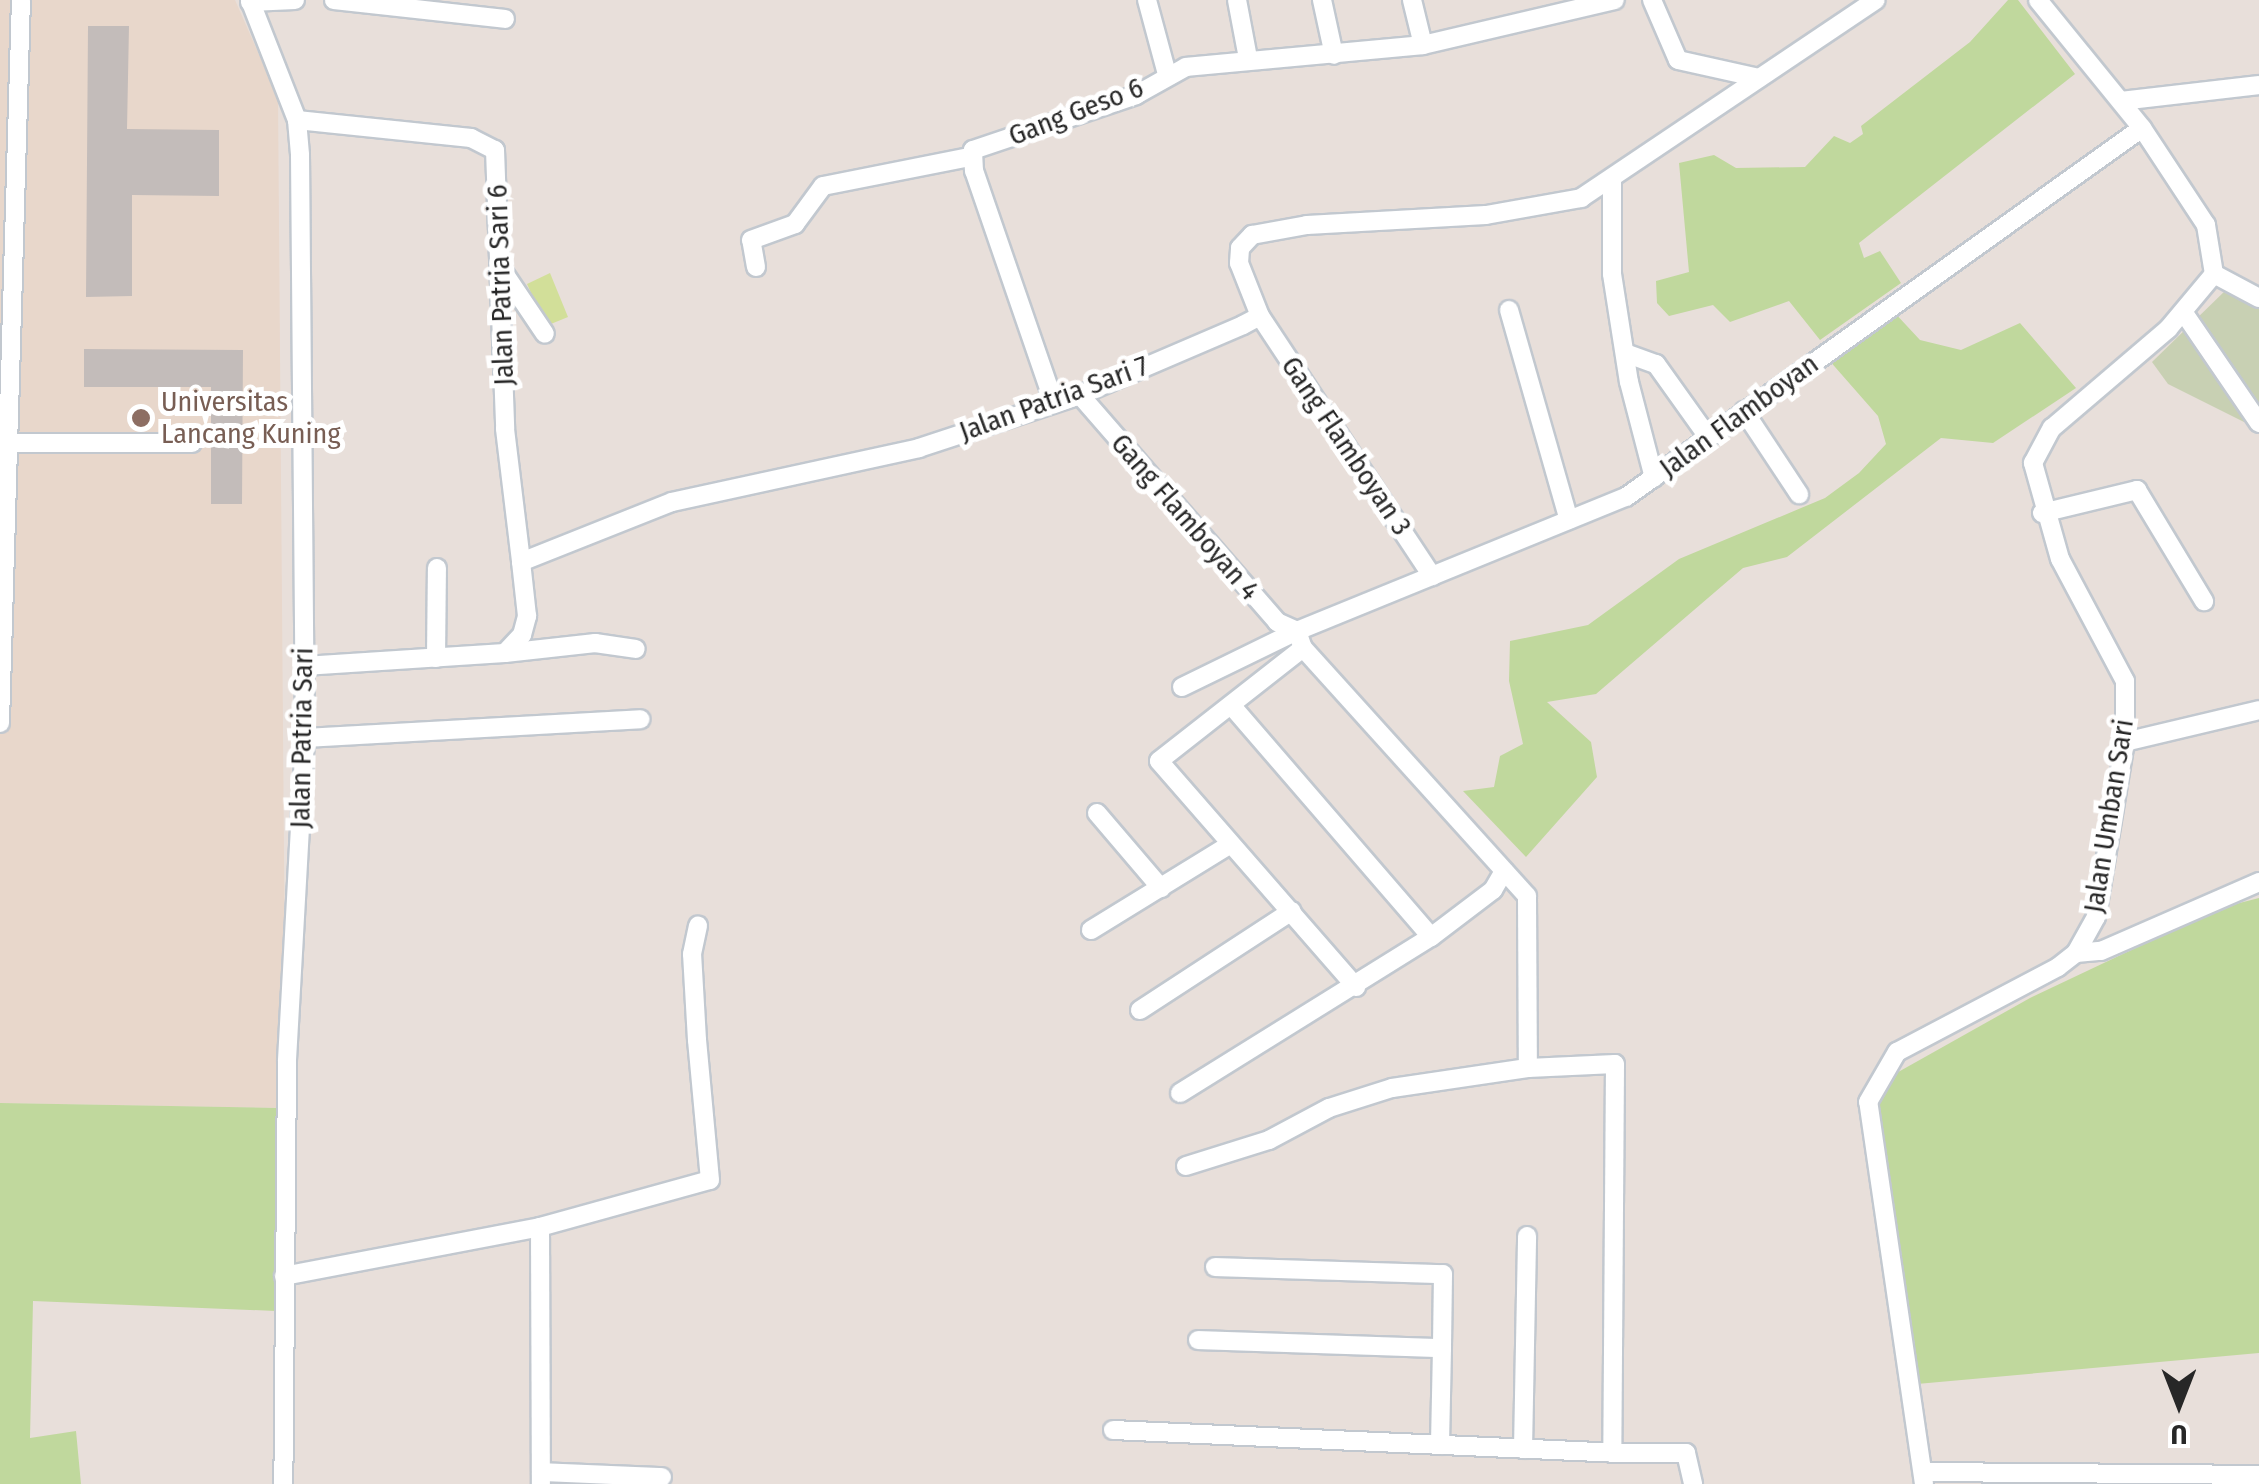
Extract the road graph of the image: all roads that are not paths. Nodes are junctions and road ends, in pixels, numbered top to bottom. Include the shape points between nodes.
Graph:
1 (21, 0) edge
2 (295, 0) edge
3 (334, 0) edge
4 (1147, 0) edge
5 (1237, 0) edge
6 (1322, 0) edge
7 (1412, 0) edge
8 (1615, 0) edge
9 (1652, 0) edge
10 (1876, 0) edge
11 (2038, 0) edge
12 (250, 1) edge
13 (505, 19) dead end
14 (1423, 45) junction
15 (1334, 55) junction
16 (1248, 58) junction
17 (1167, 74) junction
18 (1760, 78) junction
19 (2259, 86) edge
20 (2120, 101) junction
21 (297, 120) junction
22 (2142, 128) junction
23 (970, 157) junction
24 (1612, 179) junction
25 (756, 267) dead end
26 (504, 273) junction
27 (2214, 274) junction
28 (2259, 298) edge
29 (1509, 310) dead end
30 (2184, 313) junction
31 (1260, 316) junction
32 (545, 334) dead end
33 (1625, 353) junction
34 (1080, 394) junction
35 (1053, 400) junction
36 (1744, 411) junction
37 (2259, 422) edge
38 (1708, 437) junction
39 (8, 442) junction
40 (192, 442) dead end
41 (1654, 478) junction
42 (1799, 494) dead end
43 (2042, 513) junction
44 (1569, 520) junction
45 (522, 562) junction
46 (437, 568) dead end
47 (1432, 576) junction
48 (2204, 601) dead end
49 (1300, 639) junction
50 (636, 649) dead end
51 (504, 654) junction
52 (436, 658) junction
53 (304, 666) junction
54 (1182, 687) dead end
55 (1231, 705) junction
56 (2259, 710) edge
57 (640, 719) dead end
58 (0, 722) edge
59 (306, 738) junction
60 (2125, 742) junction
61 (1097, 814) dead end
62 (1229, 845) junction
63 (1504, 872) junction
64 (2259, 882) edge
65 (1161, 888) junction
66 (1292, 911) junction
67 (698, 926) dead end
68 (1092, 930) dead end
69 (1431, 937) junction
70 (2076, 953) junction
71 (1356, 987) junction
72 (1140, 1010) dead end
73 (1528, 1068) junction
74 (1180, 1094) dead end
75 (1186, 1166) dead end
76 (540, 1228) junction
77 (1527, 1236) dead end
78 (1215, 1268) dead end
79 (284, 1276) junction
80 (1198, 1340) dead end
81 (1442, 1348) junction
82 (1113, 1430) dead end
83 (1440, 1445) junction
84 (1524, 1449) junction
85 (1612, 1453) junction
86 (2259, 1475) edge
87 (662, 1477) dead end
88 (541, 1478) edge
89 (1924, 1478) edge
90 (283, 1484) edge
91 (1693, 1484) edge

1 - 39 street
2 - 12 street
3 - 13 street
4 - 17 street
5 - 16 street
6 - 15 street
7 - 14 street
8 - 14 street, Gang Geso 6
9 - 18 street via 1678,60
10 - 18 street
11 - 20 street
12 - 21 street, Jalan Patria Sari
14 - 15 street, Gang Geso 6
15 - 16 street, Gang Geso 6
16 - 17 street, Gang Geso 6
17 - 23 street, Gang Geso 6 via 1136,95 979,148
18 - 24 street
19 - 20 street
20 - 22 street
21 - 26 street, Jalan Patria Sari 6 via 488,141
21 - 53 street, Jalan Patria Sari
22 - 27 street via 2213,239
22 - 36 street, Jalan Flamboyan
23 - 25 street, Gang Geso 6 via 823,186 795,224 752,240
23 - 35 street
24 - 31 street via 1581,198 1531,210 1307,225 1252,235 1240,248 1239,264
24 - 33 street via 1612,274
26 - 32 street
26 - 45 street, Jalan Patria Sari 6 via 505,429
27 - 28 street
27 - 30 street, Jalan Umban Sari
29 - 44 street
30 - 37 street
30 - 43 street, Jalan Umban Sari via 2052,428 2033,464
31 - 34 street, Jalan Patria Sari 7
31 - 47 street, Gang Flamboyan 3
33 - 38 street via 1656,364
33 - 41 street
34 - 35 street, Jalan Patria Sari 7
34 - 49 street, Gang Flamboyan 4 via 1265,608
35 - 45 street, Jalan Patria Sari 7 via 920,448 672,502
36 - 38 street, Jalan Flamboyan
36 - 42 street
38 - 41 street, Jalan Flamboyan
39 - 40 street
39 - 58 street
41 - 44 street, Jalan Flamboyan
43 - 48 street via 2137,490
43 - 60 street, Jalan Umban Sari via 2124,681
44 - 47 street, Jalan Flamboyan
45 - 51 street via 527,616 522,635
46 - 52 street
47 - 49 street, Jalan Flamboyan
49 - 54 street
49 - 55 street
49 - 63 street, Gang Flamboyan 4
50 - 51 street via 595,643
51 - 52 street
52 - 53 street
53 - 59 street, Jalan Patria Sari
55 - 62 street via 1160,761
55 - 69 street
56 - 60 street
57 - 59 street
59 - 79 street, Jalan Patria Sari via 287,1062
60 - 70 street, Jalan Umban Sari via 2096,917
61 - 65 street
62 - 65 street
62 - 66 street
63 - 69 street via 1493,890
63 - 73 street, Gang Flamboyan 4 via 1526,896
64 - 70 street via 2101,951
65 - 68 street
66 - 71 street
66 - 72 street
67 - 76 street via 692,954 696,1040 712,1176 646,1202
69 - 71 street
70 - 89 street via 1897,1052 1868,1102
71 - 74 street
73 - 75 street via 1392,1088 1329,1108 1269,1140
73 - 85 street via 1614,1064
76 - 79 street
76 - 88 street
77 - 84 street
78 - 81 street via 1443,1274
79 - 90 street, Jalan Patria Sari
80 - 81 street
81 - 83 street
82 - 83 street
83 - 84 street
84 - 85 street
85 - 91 street via 1686,1452
86 - 89 street
87 - 88 street

